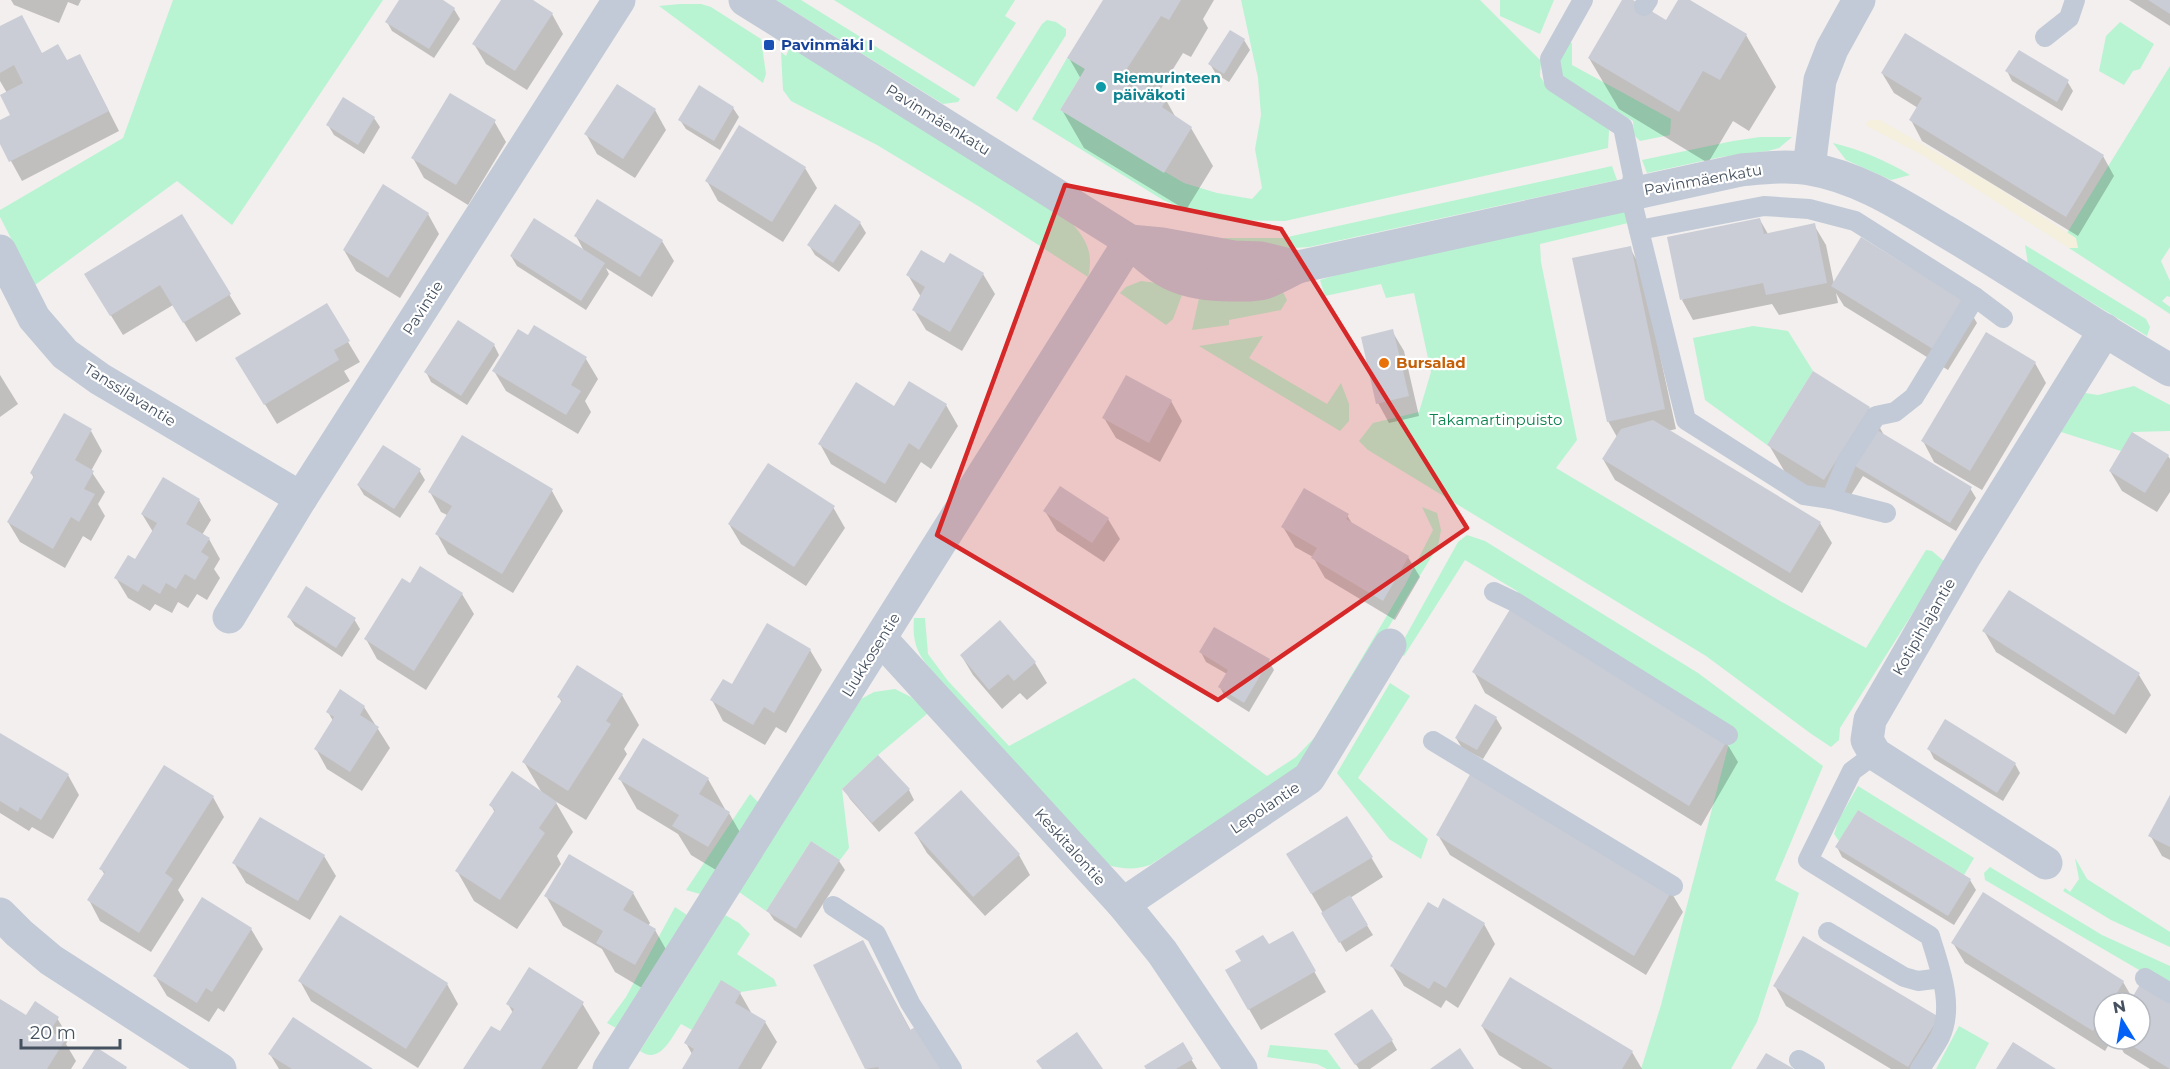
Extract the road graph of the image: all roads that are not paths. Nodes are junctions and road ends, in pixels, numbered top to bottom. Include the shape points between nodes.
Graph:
1 (619, 0) edge
2 (745, 0) edge
3 (1583, 0) edge
4 (1859, 0) edge
5 (2075, 0) edge
6 (2045, 37) dead end
7 (1809, 168) junction
8 (1630, 194) junction
9 (1639, 230) junction
10 (1130, 241) junction
11 (0, 251) edge
12 (1975, 297) junction
13 (2003, 318) dead end
14 (2105, 330) junction
15 (2170, 370) edge
16 (301, 498) junction
17 (1831, 499) junction
18 (1886, 513) dead end
19 (1494, 592) dead end
20 (229, 617) dead end
21 (881, 639) junction
22 (1390, 645) dead end
23 (1728, 735) dead end
24 (1434, 741) dead end
25 (1875, 754) junction
26 (2046, 863) dead end
27 (1673, 886) dead end
28 (1123, 904) junction
29 (833, 906) dead end
30 (0, 914) edge
31 (1828, 932) dead end
32 (1942, 978) junction
33 (2145, 978) dead end
34 (2170, 993) edge
35 (220, 1069) edge
36 (609, 1069) edge
37 (952, 1069) edge
38 (1241, 1069) edge
39 (1920, 1069) edge

1 - 16 street, Pavintie
2 - 10 street, Pavinmäenkatu
3 - 8 lane via 1550,59 1554,82 1623,128 1633,176
4 - 7 street via 1820,80
5 - 6 lane via 2069,18
7 - 8 street, Pavinmäenkatu via 1741,170
7 - 14 street, Pavinmäenkatu via 1859,184 1892,200
8 - 9 lane
8 - 10 street, Pavinmäenkatu via 1298,267 1264,283 1194,282 1151,262
9 - 12 lane via 1764,206 1809,209 1855,220
9 - 17 lane via 1686,420 1804,495
10 - 21 street, Liukkosentie
11 - 16 street, Tanssilavantie via 34,318 65,354 100,379
12 - 13 lane
12 - 17 lane via 1914,398 1895,412 1876,416 1847,461
14 - 15 street, Pavinmäenkatu
14 - 25 street, Kotipihlajantie via 1965,556 1870,720 1867,740
16 - 20 street, Pavintie
17 - 18 lane
19 - 23 lane
21 - 28 street, Keskitalontie
21 - 36 street, Liukkosentie
22 - 28 street, Lepolantie via 1309,778
24 - 27 lane
25 - 26 street
25 - 32 lane via 1852,771 1808,860 1930,936
28 - 38 street, Keskitalontie via 1162,952
29 - 37 lane via 876,934 910,1003
30 - 35 street via 51,960
31 - 32 lane via 1904,977 1918,981
32 - 39 lane via 1947,1014 1941,1036
33 - 34 lane

